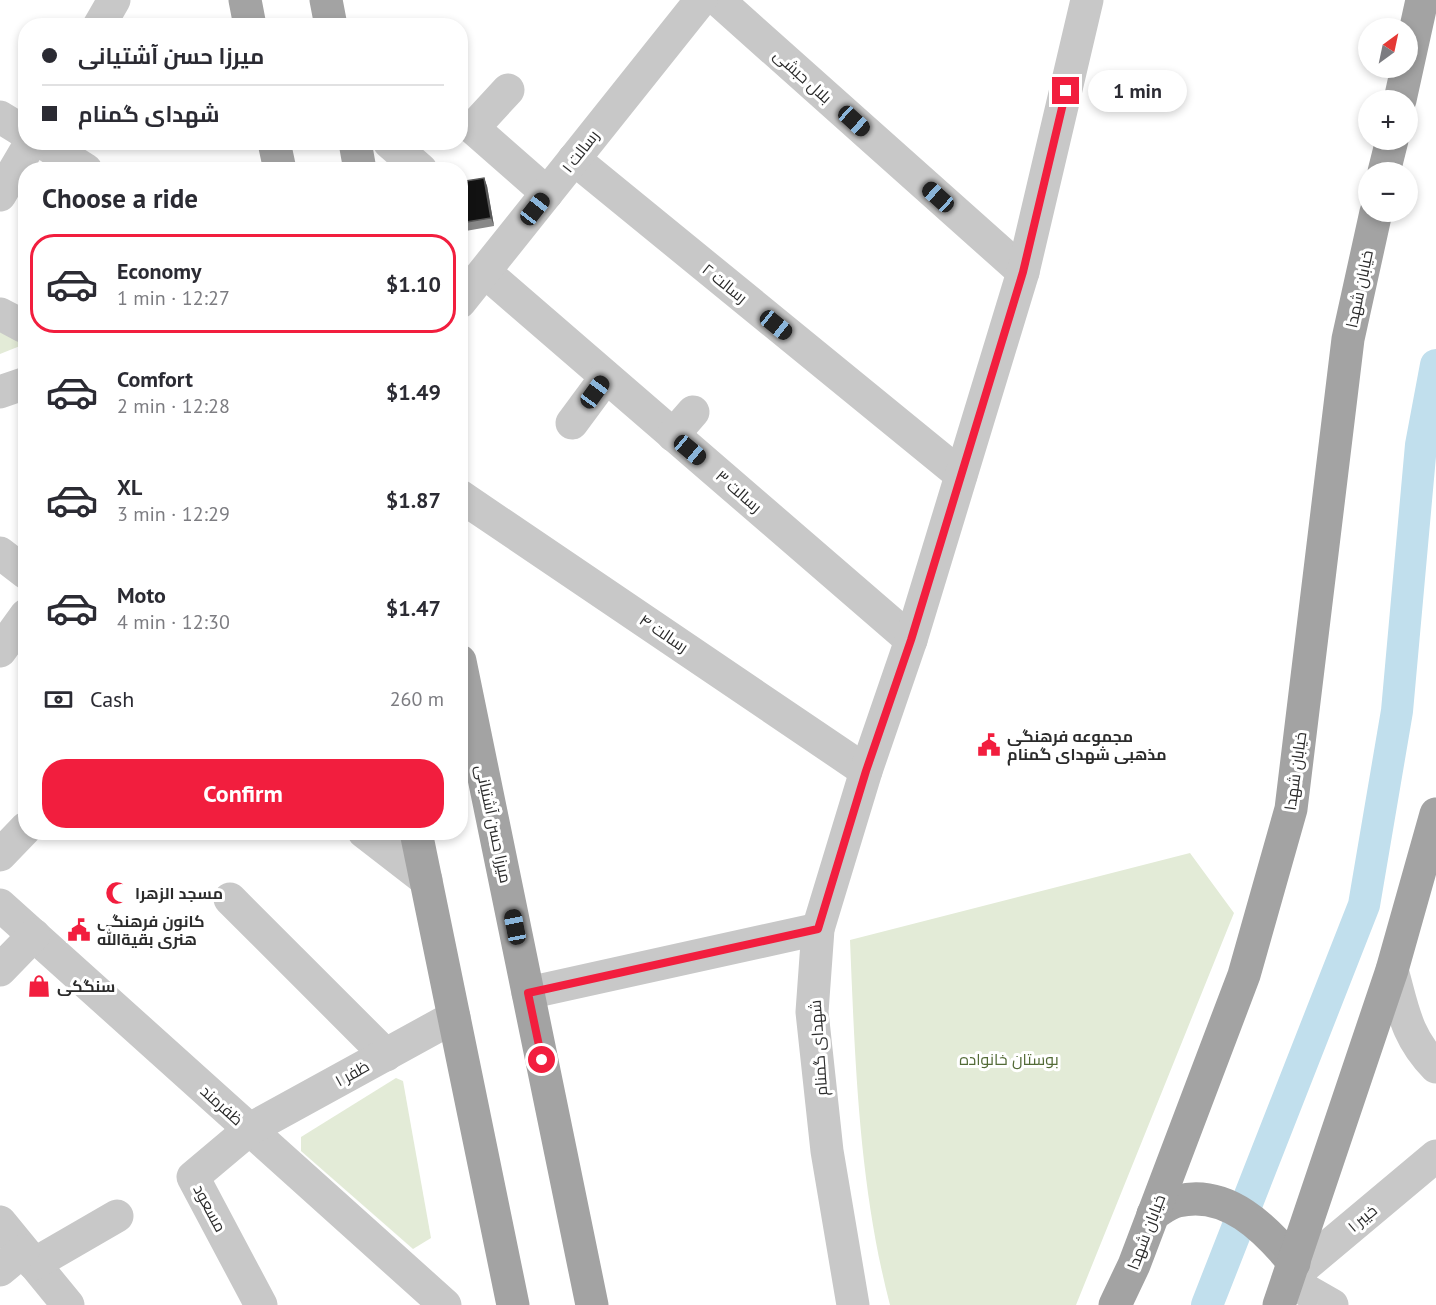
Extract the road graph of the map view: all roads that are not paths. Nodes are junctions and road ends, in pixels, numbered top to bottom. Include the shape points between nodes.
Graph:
1 (114, 0) edge
2 (245, 0) edge
3 (326, 0) edge
4 (701, 0) edge
5 (718, 0) edge
6 (1087, 0) edge
7 (1422, 0) edge
8 (104, 18) edge
9 (248, 18) edge
10 (329, 18) edge
11 (508, 90) dead end
12 (1402, 90) edge
13 (0, 117) edge
14 (18, 128) edge
15 (55, 150) edge
16 (398, 150) edge
17 (574, 159) junction
18 (73, 162) edge
19 (412, 162) edge
20 (18, 164) edge
21 (547, 193) junction
22 (0, 195) edge
23 (1374, 222) edge
24 (485, 272) junction
25 (1023, 272) junction
26 (468, 292) edge
27 (606, 377) junction
28 (18, 386) edge
29 (0, 392) edge
30 (572, 423) dead end
31 (961, 476) junction
32 (468, 501) edge
33 (0, 553) edge
34 (18, 567) edge
35 (18, 626) edge
36 (911, 640) junction
37 (0, 651) edge
38 (468, 701) edge
39 (866, 771) junction
40 (1436, 814) edge
41 (18, 836) edge
42 (374, 840) edge
43 (418, 840) edge
44 (0, 855) edge
45 (426, 880) junction
46 (230, 899) dead end
47 (0, 905) edge
48 (818, 929) junction
49 (34, 936) junction
50 (0, 970) edge
51 (1392, 970) junction
52 (528, 993) junction
53 (454, 1017) junction
54 (386, 1055) junction
55 (1436, 1067) edge
56 (250, 1129) junction
57 (1436, 1156) edge
58 (1153, 1214) junction
59 (117, 1216) dead end
60 (0, 1222) edge
61 (19, 1261) edge
62 (1287, 1283) edge
63 (68, 1305) edge
64 (261, 1305) edge
65 (445, 1305) edge
66 (513, 1305) edge
67 (592, 1305) edge
68 (853, 1305) edge
69 (1114, 1305) edge
70 (1332, 1305) edge

1 - 8 street
2 - 9 main road
3 - 10 main road
4 - 17 street, رسالت ۱
5 - 25 street, بلال حبشی
6 - 25 street, شهدای گمنام
7 - 12 main road
11 - 21 street via 473,128
13 - 14 street
15 - 18 street
16 - 19 street
17 - 21 street, رسالت ۱
17 - 31 street, رسالت ۲
20 - 22 street
21 - 24 street, رسالت ۱
23 - 58 main road, خیابان شهدا via 1348,339 1292,809 1244,975
24 - 26 street, رسالت ۱
24 - 27 street, رسالت ۳
25 - 31 street, شهدای گمنام
27 - 30 street
27 - 36 street, رسالت ۳ via 683,424
28 - 29 street
31 - 36 street, شهدای گمنام
32 - 39 street, رسالت ۴
33 - 34 street
35 - 37 street
36 - 39 street, شهدای گمنام
38 - 52 main road, میرزا حسن آشتیانی
39 - 48 street, شهدای گمنام
40 - 51 main road
41 - 44 street
42 - 45 street
43 - 45 main road
45 - 53 main road
46 - 54 street
47 - 49 street, ظفرمند
48 - 52 street
48 - 68 street, شهدای گمنام via 812,1012 827,1151
49 - 50 street
49 - 56 street, ظفرمند
51 - 55 street via 1408,1029 1419,1049
51 - 62 main road
52 - 67 main road, میرزا حسن آشتیانی
53 - 54 street, ظفر ۱
53 - 66 main road
54 - 56 street, ظفر ۱
56 - 64 street, مسعود via 193,1177
56 - 65 street, ظفرمند
57 - 62 street, خیبر ۱
58 - 62 main road via 1176,1201 1199,1199 1240,1211 1274,1239
58 - 69 main road, خیابان شهدا
59 - 61 street
60 - 61 street
61 - 63 street
62 - 70 street

